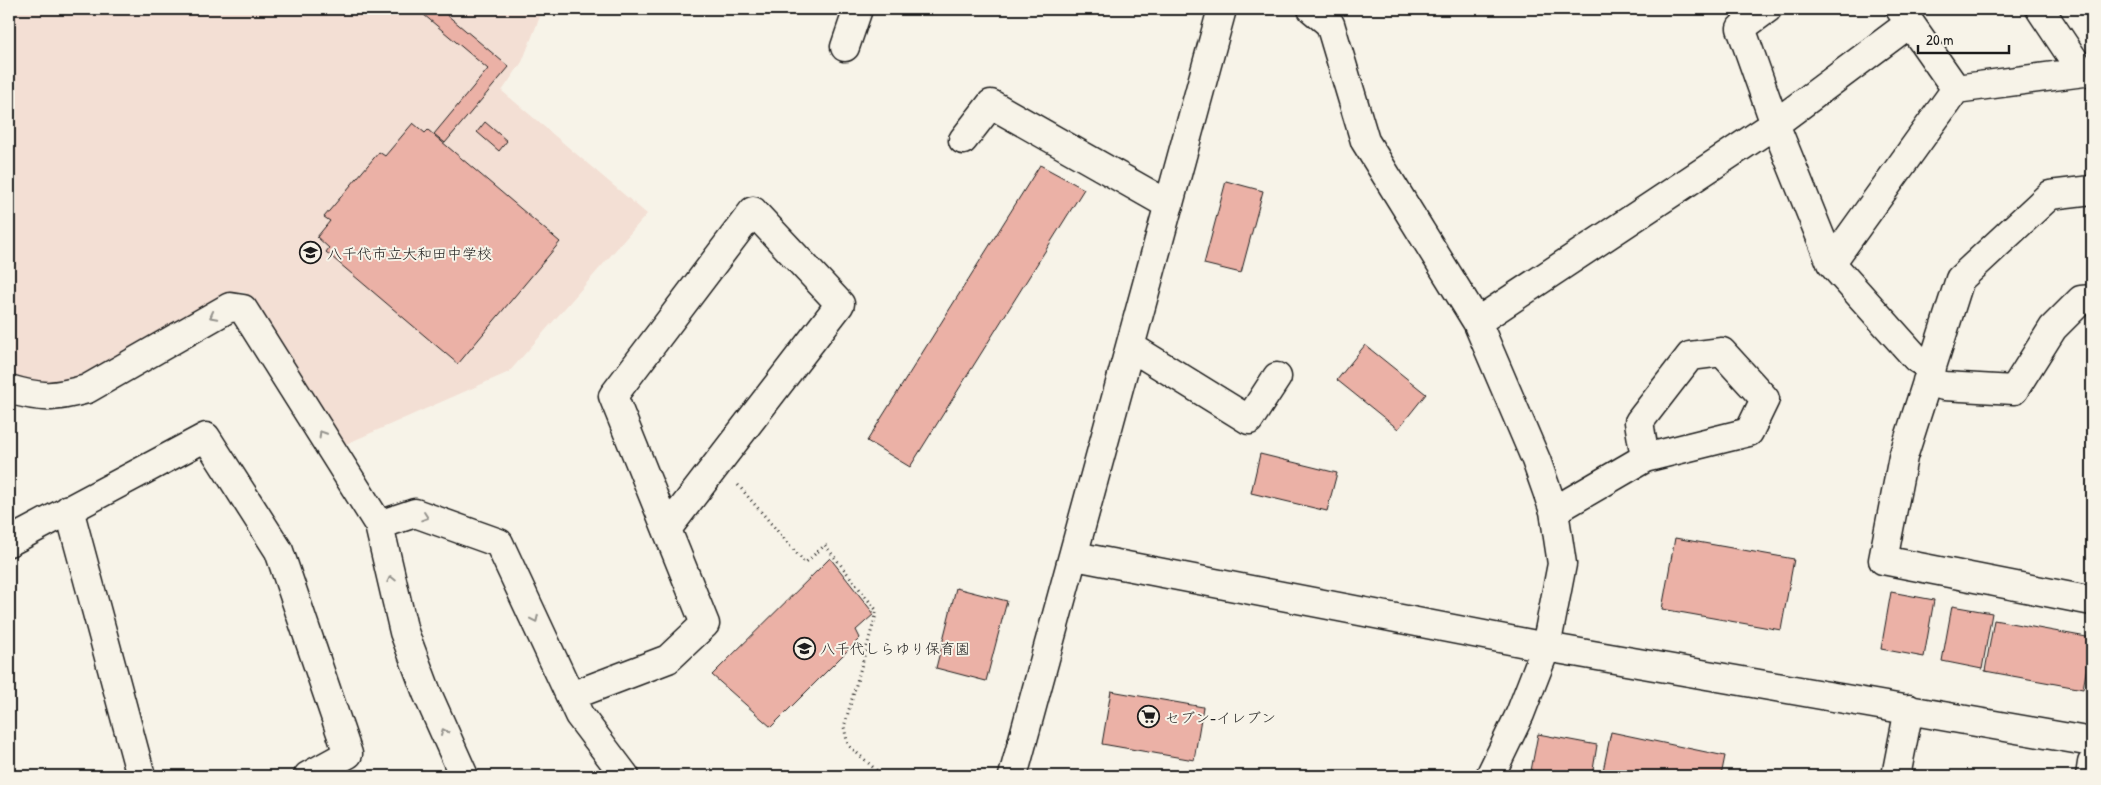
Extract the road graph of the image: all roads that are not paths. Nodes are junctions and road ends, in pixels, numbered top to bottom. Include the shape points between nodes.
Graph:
1 (858, 9) edge
2 (1222, 9) edge
3 (1312, 9) edge
4 (1767, 9) edge
5 (2040, 9) edge
6 (1905, 16) edge
7 (845, 47) dead end
8 (2087, 71) edge
9 (1956, 89) junction
10 (1775, 124) junction
11 (963, 140) dead end
12 (2092, 190) edge
13 (1169, 206) junction
14 (1831, 263) junction
15 (2092, 300) edge
16 (1477, 322) junction
17 (1131, 347) junction
18 (1930, 374) junction
19 (1277, 377) dead end
20 (9, 389) edge
21 (1645, 458) junction
22 (69, 510) junction
23 (1554, 511) junction
24 (379, 525) junction
25 (668, 530) junction
26 (9, 542) edge
27 (1075, 556) junction
28 (2092, 601) edge
29 (1546, 647) junction
30 (571, 696) junction
31 (1909, 709) junction
32 (2092, 742) edge
33 (2092, 764) edge
34 (141, 776) edge
35 (308, 776) edge
36 (464, 776) edge
37 (626, 776) edge
38 (1013, 776) edge
39 (1490, 776) edge
40 (1896, 776) edge
41 (2090, 776) edge

1 - 7 street
2 - 13 street
3 - 16 street via 1330,24 1365,141
4 - 10 street via 1741,28
5 - 8 street
6 - 9 street
6 - 10 street
8 - 9 street
9 - 14 street
10 - 14 street
10 - 16 street
11 - 13 street via 991,104
12 - 18 street via 2050,195 1960,279
13 - 17 street
14 - 18 street
15 - 18 street via 2081,300 2054,328 2014,390 1944,386
16 - 23 street via 1536,460
17 - 19 street via 1249,420
17 - 27 street
18 - 28 street via 1903,457 1883,560
24 -> 20 street via 243,310 230,307 87,389 66,395 36,397
21 - 21 street via 1749,432 1765,399 1722,352 1690,356 1639,422
21 - 23 street
22 - 26 street
22 - 34 street
22 - 35 street via 206,437 279,551 348,754
23 - 29 street via 1562,564
24 -> 30 street via 415,513 499,543
36 -> 24 street via 404,632
25 - 25 street via 613,396 754,211 840,304
25 - 30 street via 706,624 668,659
27 - 29 street
27 - 38 street
29 - 31 street
29 - 39 street via 1520,714
30 - 37 street via 579,715
31 - 32 street
31 - 40 street
33 - 41 street

